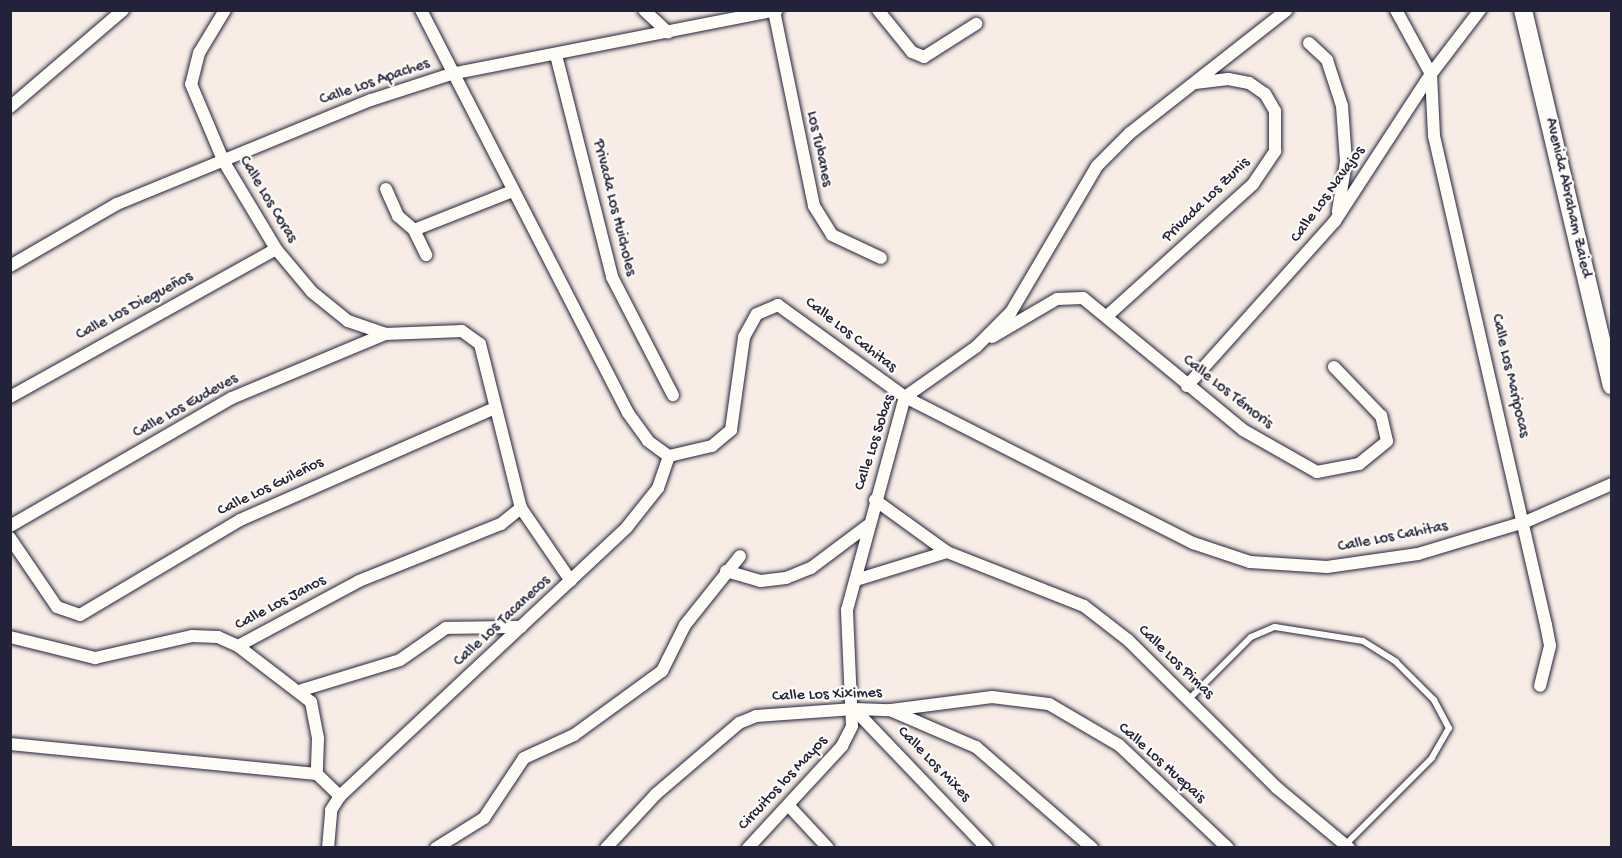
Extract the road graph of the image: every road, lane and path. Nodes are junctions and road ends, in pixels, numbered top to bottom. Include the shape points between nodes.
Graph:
1 (123, 10) edge
2 (225, 10) edge
3 (421, 10) edge
4 (644, 10) edge
5 (878, 10) edge
6 (1287, 10) edge
7 (1396, 10) edge
8 (1480, 10) edge
9 (1523, 10) edge
10 (776, 11) edge
11 (976, 24) dead end
12 (668, 32) junction
13 (1309, 43) dead end
14 (556, 55) junction
15 (1431, 74) junction
16 (452, 75) junction
17 (1191, 84) junction
18 (10, 107) edge
19 (224, 162) junction
20 (386, 189) dead end
21 (510, 192) junction
22 (1335, 221) junction
23 (414, 230) junction
24 (276, 249) junction
25 (426, 255) dead end
26 (881, 258) dead end
27 (10, 266) edge
28 (1107, 316) junction
29 (385, 334) junction
30 (976, 347) junction
31 (1334, 367) dead end
32 (1187, 386) junction
33 (1611, 386) edge
34 (673, 395) dead end
35 (10, 397) edge
36 (905, 397) junction
37 (495, 408) junction
38 (669, 456) junction
39 (1611, 484) edge
40 (875, 500) junction
41 (521, 508) junction
42 (1525, 522) junction
43 (10, 526) edge
44 (867, 526) junction
45 (10, 538) edge
46 (947, 552) junction
47 (740, 556) dead end
48 (726, 571) junction
49 (856, 580) junction
50 (571, 581) junction
51 (520, 627) junction
52 (10, 637) edge
53 (238, 646) junction
54 (1540, 686) dead end
55 (302, 690) junction
56 (1190, 698) junction
57 (854, 709) junction
58 (890, 710) junction
59 (10, 744) edge
60 (317, 774) junction
61 (340, 796) junction
62 (789, 806) junction
63 (1347, 847) edge
64 (328, 848) edge
65 (436, 848) edge
66 (606, 848) edge
67 (748, 848) edge
68 (828, 848) edge
69 (987, 848) edge
70 (1092, 848) edge
71 (1228, 848) edge

1 - 18 street
2 - 19 street, Calle Los Coras via 191,74
3 - 16 street
4 - 12 street
5 - 11 street via 912,52 924,57
6 - 17 street, Calle Los Sobas
7 - 15 street
8 - 15 street, Calle Los Navajos
9 - 33 street, Avenida Abraham Zaied
10 - 12 street, Calle Los Apaches
10 - 26 street, Los Tubanes via 814,206 832,235
12 - 14 street, Calle Los Apaches
13 - 22 street via 1327,60 1342,105 1346,162
14 - 16 street, Calle Los Apaches
14 - 34 street, Privada Los Huicholes via 612,277
15 - 22 street, Calle Los Navajos
15 - 42 street, Calle Los Maripocas via 1434,136
16 - 19 street, Calle Los Apaches via 322,118
16 - 21 street
17 - 28 street, Privada Los Zunis via 1228,79 1250,83 1266,94 1275,111 1275,151 1252,184
17 - 30 street, Calle Los Sobas via 1097,166 1025,294
19 - 24 street, Calle Los Coras
19 - 27 street, Calle Los Apaches via 117,204
20 - 23 street via 398,216
21 - 23 street
21 - 38 street via 628,413 648,441
22 - 32 street, Calle Los Navajos
23 - 25 street
24 - 29 street, Calle Los Coras via 330,308 348,321
24 - 35 street, Calle Los Diegueños
28 - 30 street, Calle Los Témoris via 1083,298 1065,296
28 - 32 street, Calle Los Témoris
29 - 37 street, Calle Los Coras via 446,330 472,336 480,344
29 - 43 street, Calle Los Eudeves via 232,398
30 - 36 street, Calle Los Sobas
31 - 32 street, Calle Los Témoris via 1368,400 1388,433 1382,448 1340,471 1300,465 1243,430
36 - 38 street, Calle Los Cahitas via 778,305 757,314 744,337 731,430 712,446
36 - 40 street, Calle Los Sobas
36 - 42 street, Calle Los Cahitas via 1193,543 1250,562 1327,567 1374,562
37 - 41 street, Calle Los Coras
37 - 45 street, Calle Los Guileños via 240,520 89,611 71,615 57,607
38 - 50 street, Calle Los Tacanecos via 658,489
39 - 42 street, Calle Los Cahitas
40 - 44 street, Calle Los Sobas
40 - 46 street, Calle Los Pimas
41 - 50 street, Calle Los Coras
41 - 53 street, Calle Los Janos via 501,524 359,581
42 - 54 street, Calle Los Maripocas via 1550,646
44 - 48 street via 811,568 786,578 760,581
44 - 49 street, Calle Los Sobas
46 - 49 street
46 - 56 street, Calle Los Pimas via 1084,606
47 - 48 street
48 - 65 street via 684,625 662,671 574,735 524,758 489,814
49 - 57 street, Calle Los Sobas via 846,625
50 - 51 street, Calle Los Tacanecos
51 - 55 street via 446,628 400,660
51 - 61 street, Calle Los Tacanecos
52 - 53 street, Calle Los Janos via 95,658 192,636
53 - 55 street
55 - 60 street via 316,720
56 - 63 street, Calle Los Pimas via 1277,788
56 - 63 lane via 1251,637 1275,627 1363,641 1396,662 1434,700 1449,728 1432,758
57 - 58 street, Calle Los Xiximes
57 - 62 street, Circuitos los Mayos via 842,746
57 - 66 street, Calle Los Xiximes via 756,716 739,723 656,794
57 - 69 street, Calle Los Mixes
58 - 70 street, Calle Los Xiximes via 988,756
58 - 71 street, Calle Los Huepais via 992,697 1058,707 1119,745
59 - 60 street
60 - 61 street
61 - 64 street, Calle Los Tacanecos via 331,810
62 - 67 street, Circuitos los Mayos
62 - 68 street

